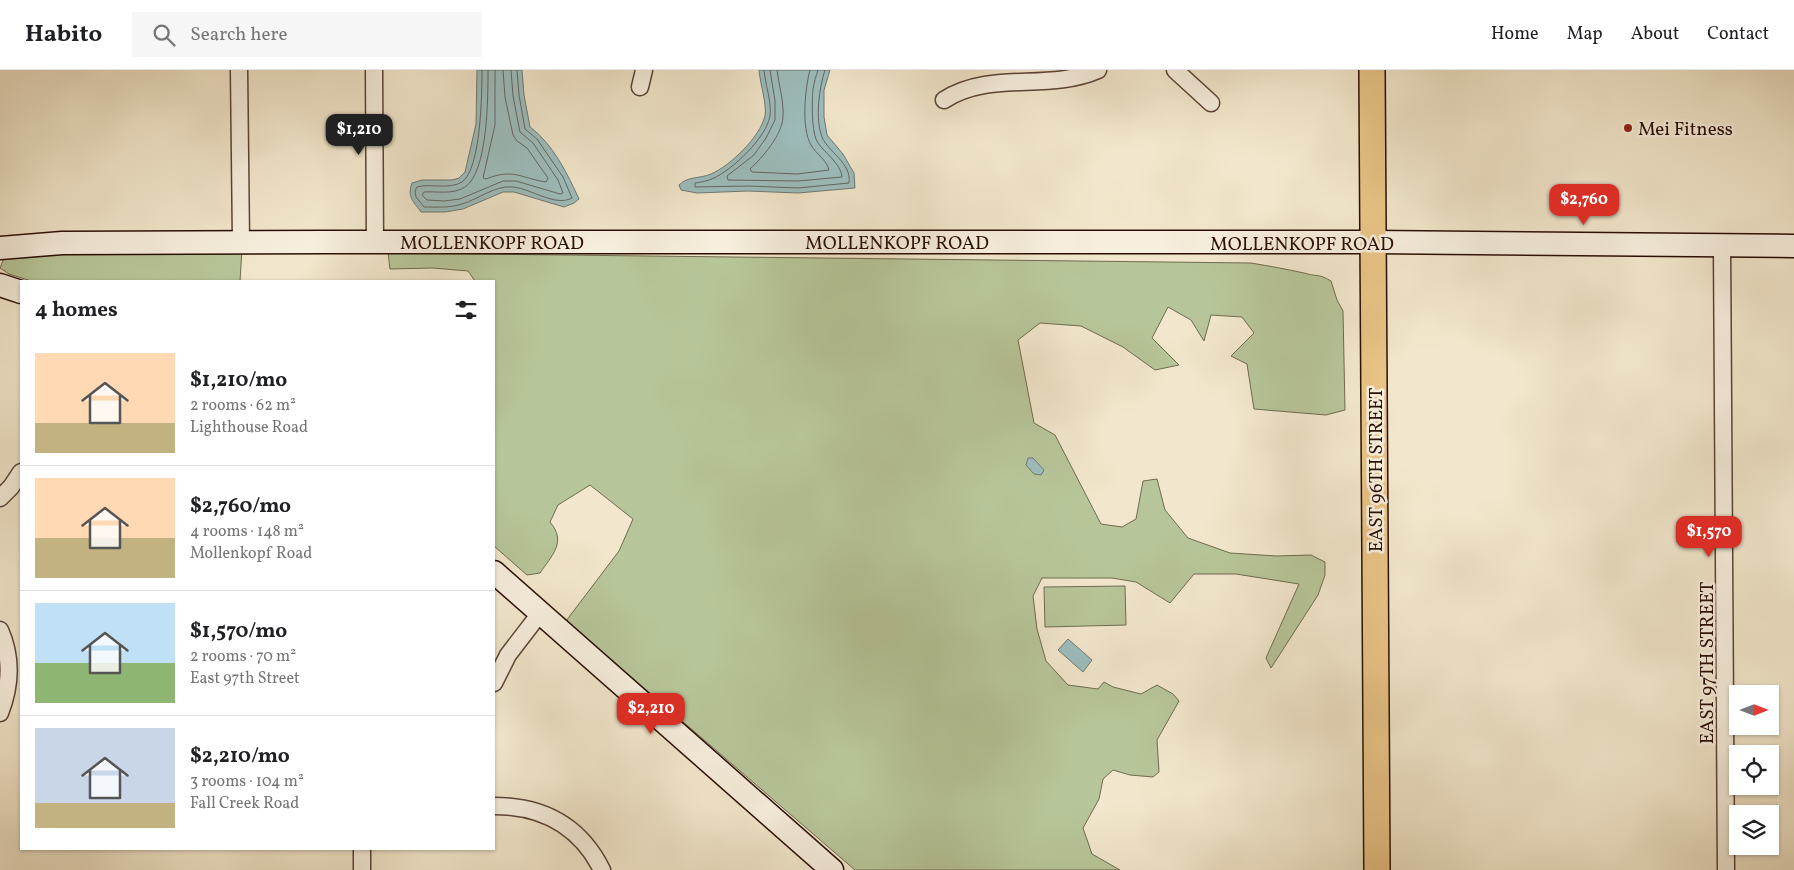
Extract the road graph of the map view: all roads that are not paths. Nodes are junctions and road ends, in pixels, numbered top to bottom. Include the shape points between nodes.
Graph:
1 (239, 70) edge
2 (374, 70) edge
3 (644, 70) edge
4 (1098, 70) edge
5 (1175, 70) edge
6 (1372, 70) edge
7 (640, 87) dead end
8 (944, 100) dead end
9 (1211, 103) dead end
10 (241, 242) junction
11 (375, 242) junction
12 (1373, 242) junction
13 (1722, 246) junction
14 (1794, 246) edge
15 (0, 248) edge
16 (0, 285) edge
17 (20, 292) edge
18 (20, 474) edge
19 (0, 498) edge
20 (495, 573) edge
21 (540, 612) junction
22 (0, 630) edge
23 (495, 682) edge
24 (0, 713) edge
25 (495, 806) edge
26 (362, 850) edge
27 (362, 870) edge
28 (602, 870) edge
29 (832, 870) edge
30 (1378, 870) edge
31 (1726, 870) edge

1 - 10 street
2 - 11 street
3 - 7 street
4 - 8 street via 1059,80 989,82
5 - 9 street
6 - 12 main road, EAST 96TH STREET
10 - 11 street, MOLLENKOPF ROAD
10 - 15 street, MOLLENKOPF ROAD via 62,243
11 - 12 street, MOLLENKOPF ROAD
12 - 13 street, MOLLENKOPF ROAD
12 - 30 main road, EAST 96TH STREET
13 - 14 street, MOLLENKOPF ROAD
13 - 31 street, EAST 97TH STREET
16 - 17 street
18 - 19 street
20 - 21 street
21 - 23 street via 508,654
21 - 29 street
22 - 24 street via 9,667
25 - 28 street via 537,811 568,827 584,841
26 - 27 street

